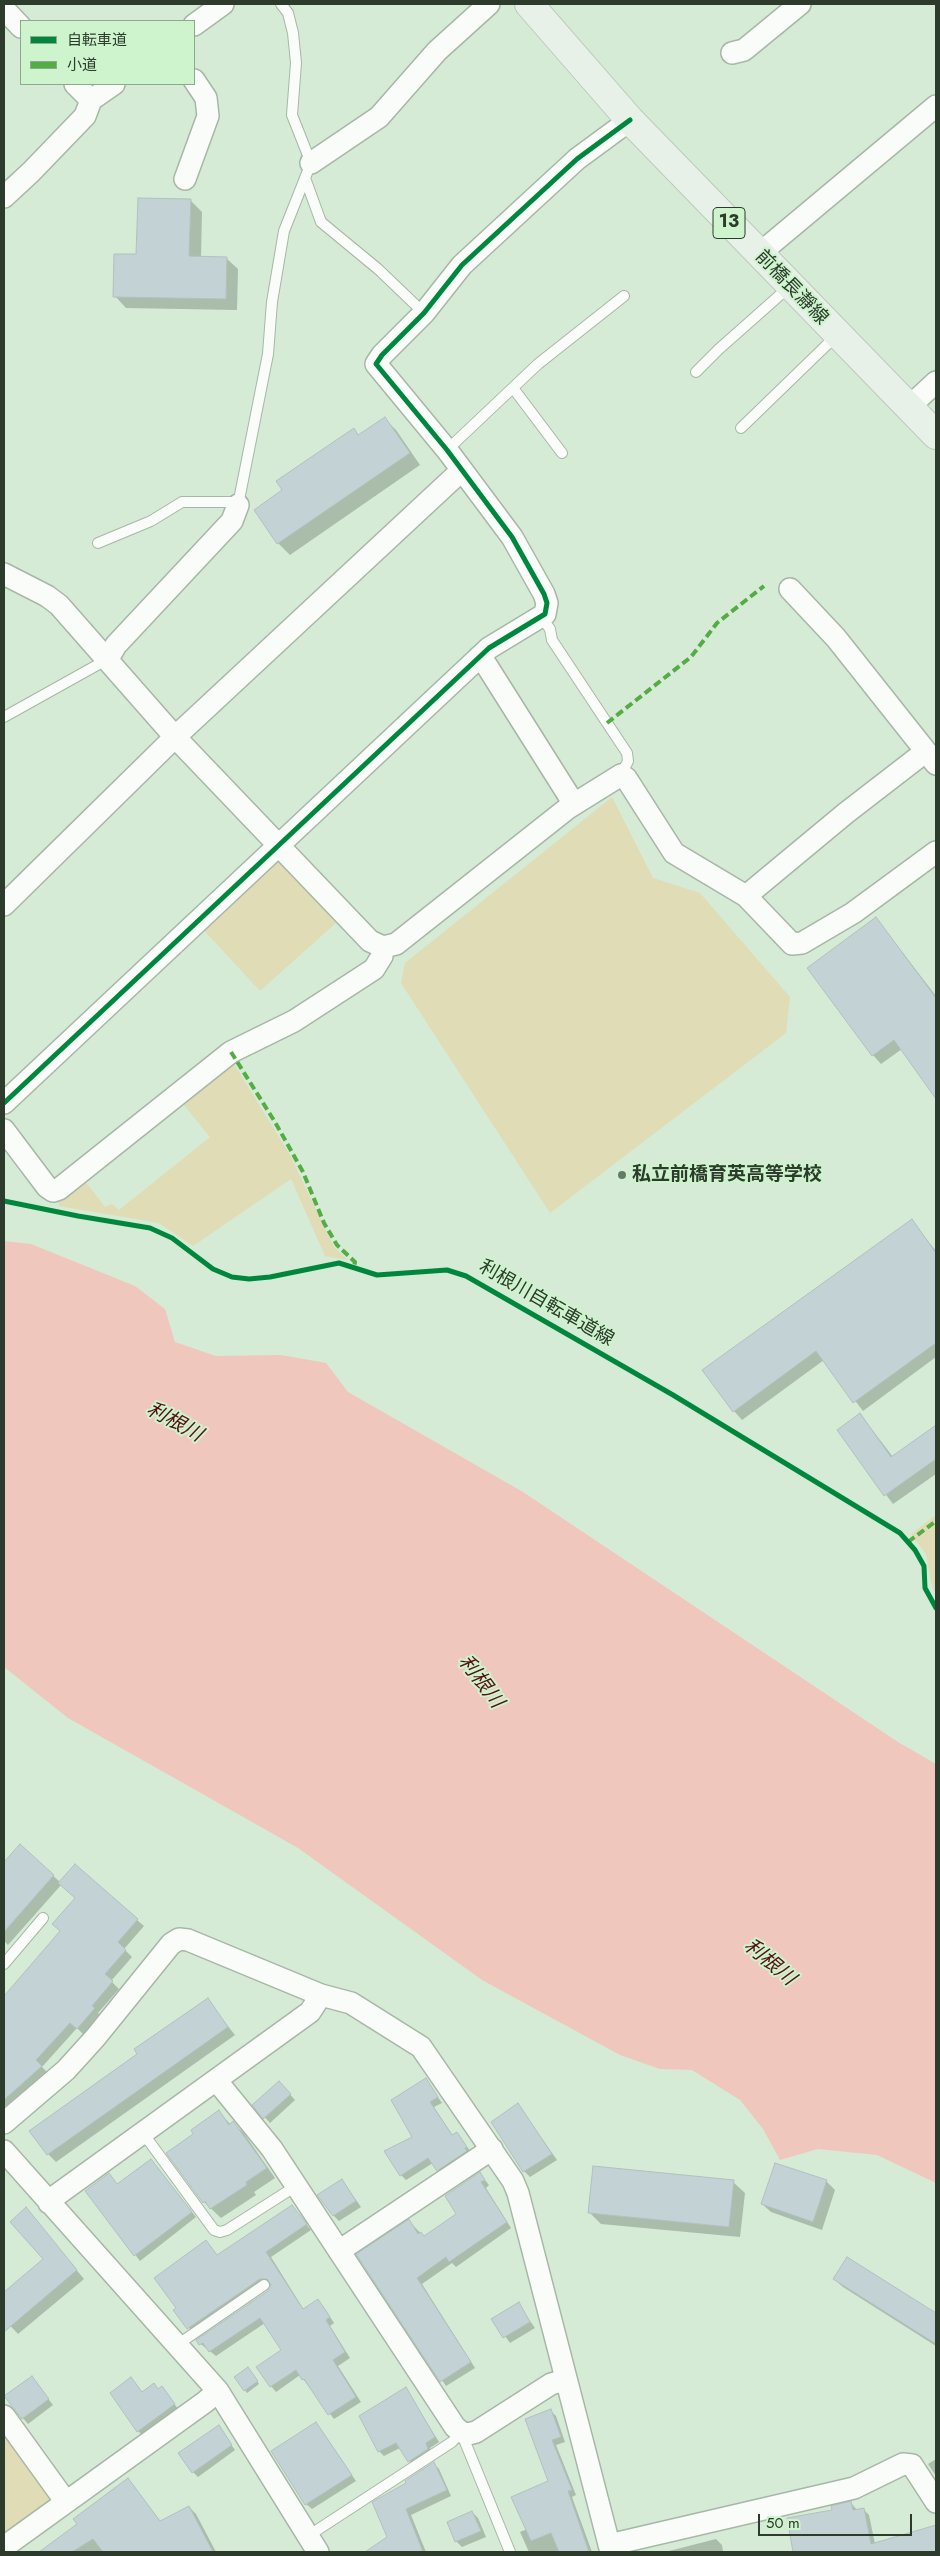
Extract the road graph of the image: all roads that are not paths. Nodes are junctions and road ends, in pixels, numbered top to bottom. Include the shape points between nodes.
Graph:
1 (223, 4) edge
2 (281, 4) edge
3 (489, 4) edge
4 (800, 4) edge
5 (537, 8) edge
6 (4, 9) edge
7 (195, 25) edge
8 (20, 27) edge
9 (732, 54) dead end
10 (195, 82) edge
11 (76, 85) edge
12 (113, 85) edge
13 (91, 100) junction
14 (936, 106) edge
15 (630, 120) junction
16 (308, 170) junction
17 (185, 179) dead end
18 (4, 197) edge
19 (759, 254) junction
20 (790, 286) junction
21 (624, 296) dead end
22 (424, 313) junction
23 (837, 336) junction
24 (696, 372) dead end
25 (936, 382) edge
26 (513, 388) junction
27 (909, 406) junction
28 (741, 428) dead end
29 (936, 435) edge
30 (447, 450) junction
31 (562, 453) dead end
32 (462, 470) junction
33 (238, 505) junction
34 (98, 543) dead end
35 (4, 574) edge
36 (790, 589) dead end
37 (542, 618) junction
38 (479, 657) junction
39 (108, 659) junction
40 (4, 717) edge
41 (175, 737) junction
42 (931, 758) edge
43 (620, 775) junction
44 (574, 804) junction
45 (279, 844) junction
46 (936, 852) edge
47 (746, 896) junction
48 (4, 905) edge
49 (383, 948) junction
50 (4, 1103) edge
51 (4, 1130) edge
52 (43, 1918) dead end
53 (4, 1964) edge
54 (321, 1995) junction
55 (216, 2080) junction
56 (4, 2123) edge
57 (143, 2133) junction
58 (492, 2149) junction
59 (8, 2164) edge
60 (296, 2186) junction
61 (49, 2203) junction
62 (339, 2251) junction
63 (264, 2286) dead end
64 (177, 2345) junction
65 (565, 2380) junction
66 (218, 2390) junction
67 (4, 2416) edge
68 (461, 2432) junction
69 (66, 2502) junction
70 (936, 2502) edge
71 (313, 2544) edge
72 (4, 2547) edge
73 (610, 2549) edge
74 (510, 2552) edge

1 - 7 street
2 - 16 lane via 288,13 293,34 296,63 292,115
3 - 16 street via 437,51 378,117
4 - 9 street via 744,50
5 - 15 main road, 前橋長瀞線 / 13
6 - 8 street
10 - 17 street via 206,98 208,116
11 - 13 street
12 - 13 street
13 - 18 street via 85,116
14 - 19 street
15 - 19 main road, 前橋長瀞線 / 13
15 - 22 street via 577,159 519,211 462,265
16 - 22 lane via 321,222 378,269
16 - 33 lane via 284,232 272,302 268,354
19 - 20 main road, 前橋長瀞線 / 13
20 - 23 main road, 前橋長瀞線 / 13
20 - 24 lane
21 - 26 lane via 538,364
22 - 30 street via 376,364
23 - 27 main road, 前橋長瀞線 / 13
23 - 28 lane
25 - 27 street
26 - 30 lane
26 - 31 lane
27 - 29 main road, 前橋長瀞線 / 13
30 - 32 street
32 - 37 street via 512,536 544,594 547,610
32 - 41 street
33 - 34 lane via 234,502 182,502 151,522
33 - 39 street via 232,521 116,645
35 - 39 street via 53,600
36 - 42 street via 841,644
37 - 38 street via 498,642
37 - 43 lane via 550,629 552,640 627,753 628,761
38 - 44 street
38 - 45 street
39 - 40 lane
39 - 41 street
41 - 45 street
41 - 48 street
42 - 47 street via 846,813
43 - 44 street
43 - 47 street via 626,778 674,853
44 - 49 street via 396,944
45 - 49 street via 370,941
45 - 50 street
46 - 47 street via 853,913 797,945 792,944
49 - 51 street via 374,969 294,1021 231,1052 59,1189 53,1191 47,1187
52 - 53 lane
54 - 55 street via 310,2012
54 - 56 street via 188,1940 180,1940 171,1944 66,2070
54 - 58 street via 351,2003 421,2047
55 - 57 street
55 - 60 street via 272,2149
57 - 60 lane via 214,2230 227,2230
57 - 61 street
58 - 62 street
58 - 65 street via 518,2192
59 - 61 street
60 - 62 street
61 - 64 street
62 - 68 street
63 - 64 lane
64 - 66 street
65 - 68 street via 551,2384 476,2432
65 - 73 street
66 - 69 street
66 - 71 street
67 - 69 street
68 - 71 lane via 452,2442
68 - 74 lane
69 - 72 street
70 - 73 street via 912,2465 903,2464 854,2488

